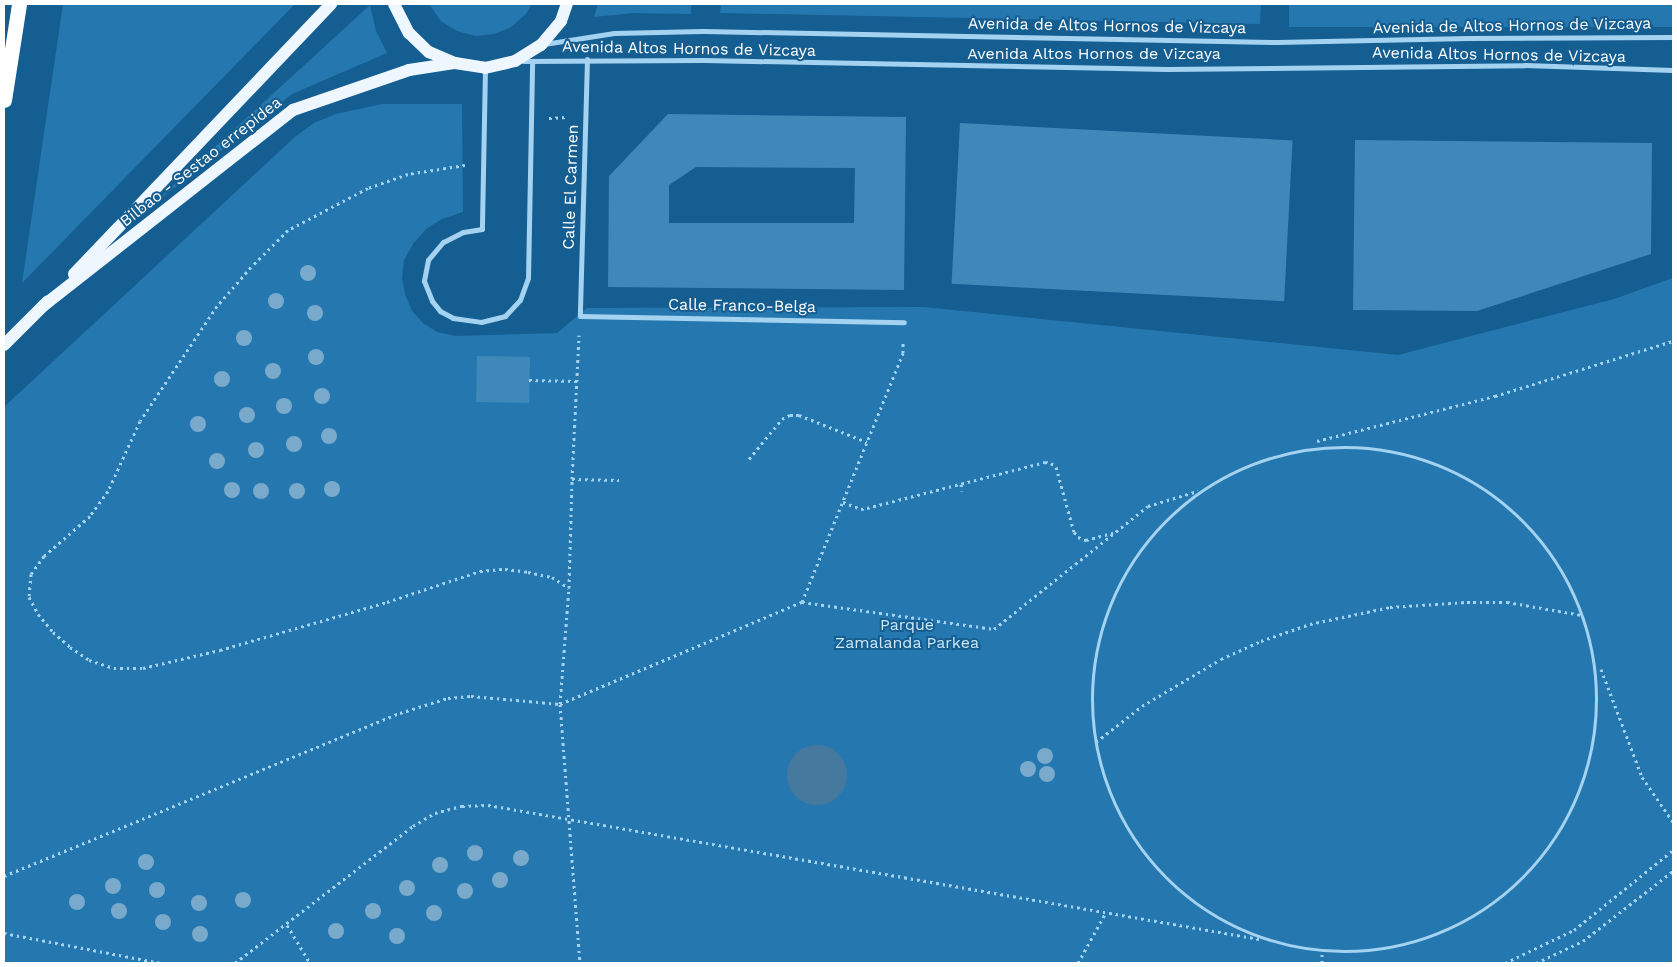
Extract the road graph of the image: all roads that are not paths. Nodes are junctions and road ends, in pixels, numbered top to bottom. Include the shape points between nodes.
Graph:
1 (331, 4) edge
2 (394, 4) edge
3 (567, 4) edge
4 (18, 10) edge
5 (1673, 37) edge
6 (542, 45) junction
7 (587, 59) junction
8 (532, 60) junction
9 (515, 61) junction
10 (455, 63) junction
11 (484, 68) junction
12 (1673, 70) edge
13 (4, 100) edge
14 (44, 306) junction
15 (580, 316) joint
16 (904, 322) road end
17 (4, 345) edge

1 - 14 main road, Bilbao - Sestao errepidea
2 - 10 main road via 409,34 429,52
3 - 6 main road via 561,20
4 - 13 highway
5 - 6 street, Avenida de Altos Hornos de Vizcaya via 1276,42 704,32 614,33
6 - 9 main road
7 - 8 street, Avenida Altos Hornos de Vizcaya
7 - 12 street, Avenida Altos Hornos de Vizcaya via 1167,69 1525,65
7 - 15 street, Calle El Carmen
8 - 9 street, Avenida Altos Hornos de Vizcaya
8 - 11 street via 528,278 520,300 505,316 481,322 453,318 440,312 424,281 428,260 443,242 463,232 482,229
9 - 11 main road
10 - 11 main road
10 - 14 main road, Bilbao - Sestao errepidea via 409,70 293,110
14 - 17 main road, Bilbao - Sestao errepidea
15 - 16 street, Calle Franco-Belga

